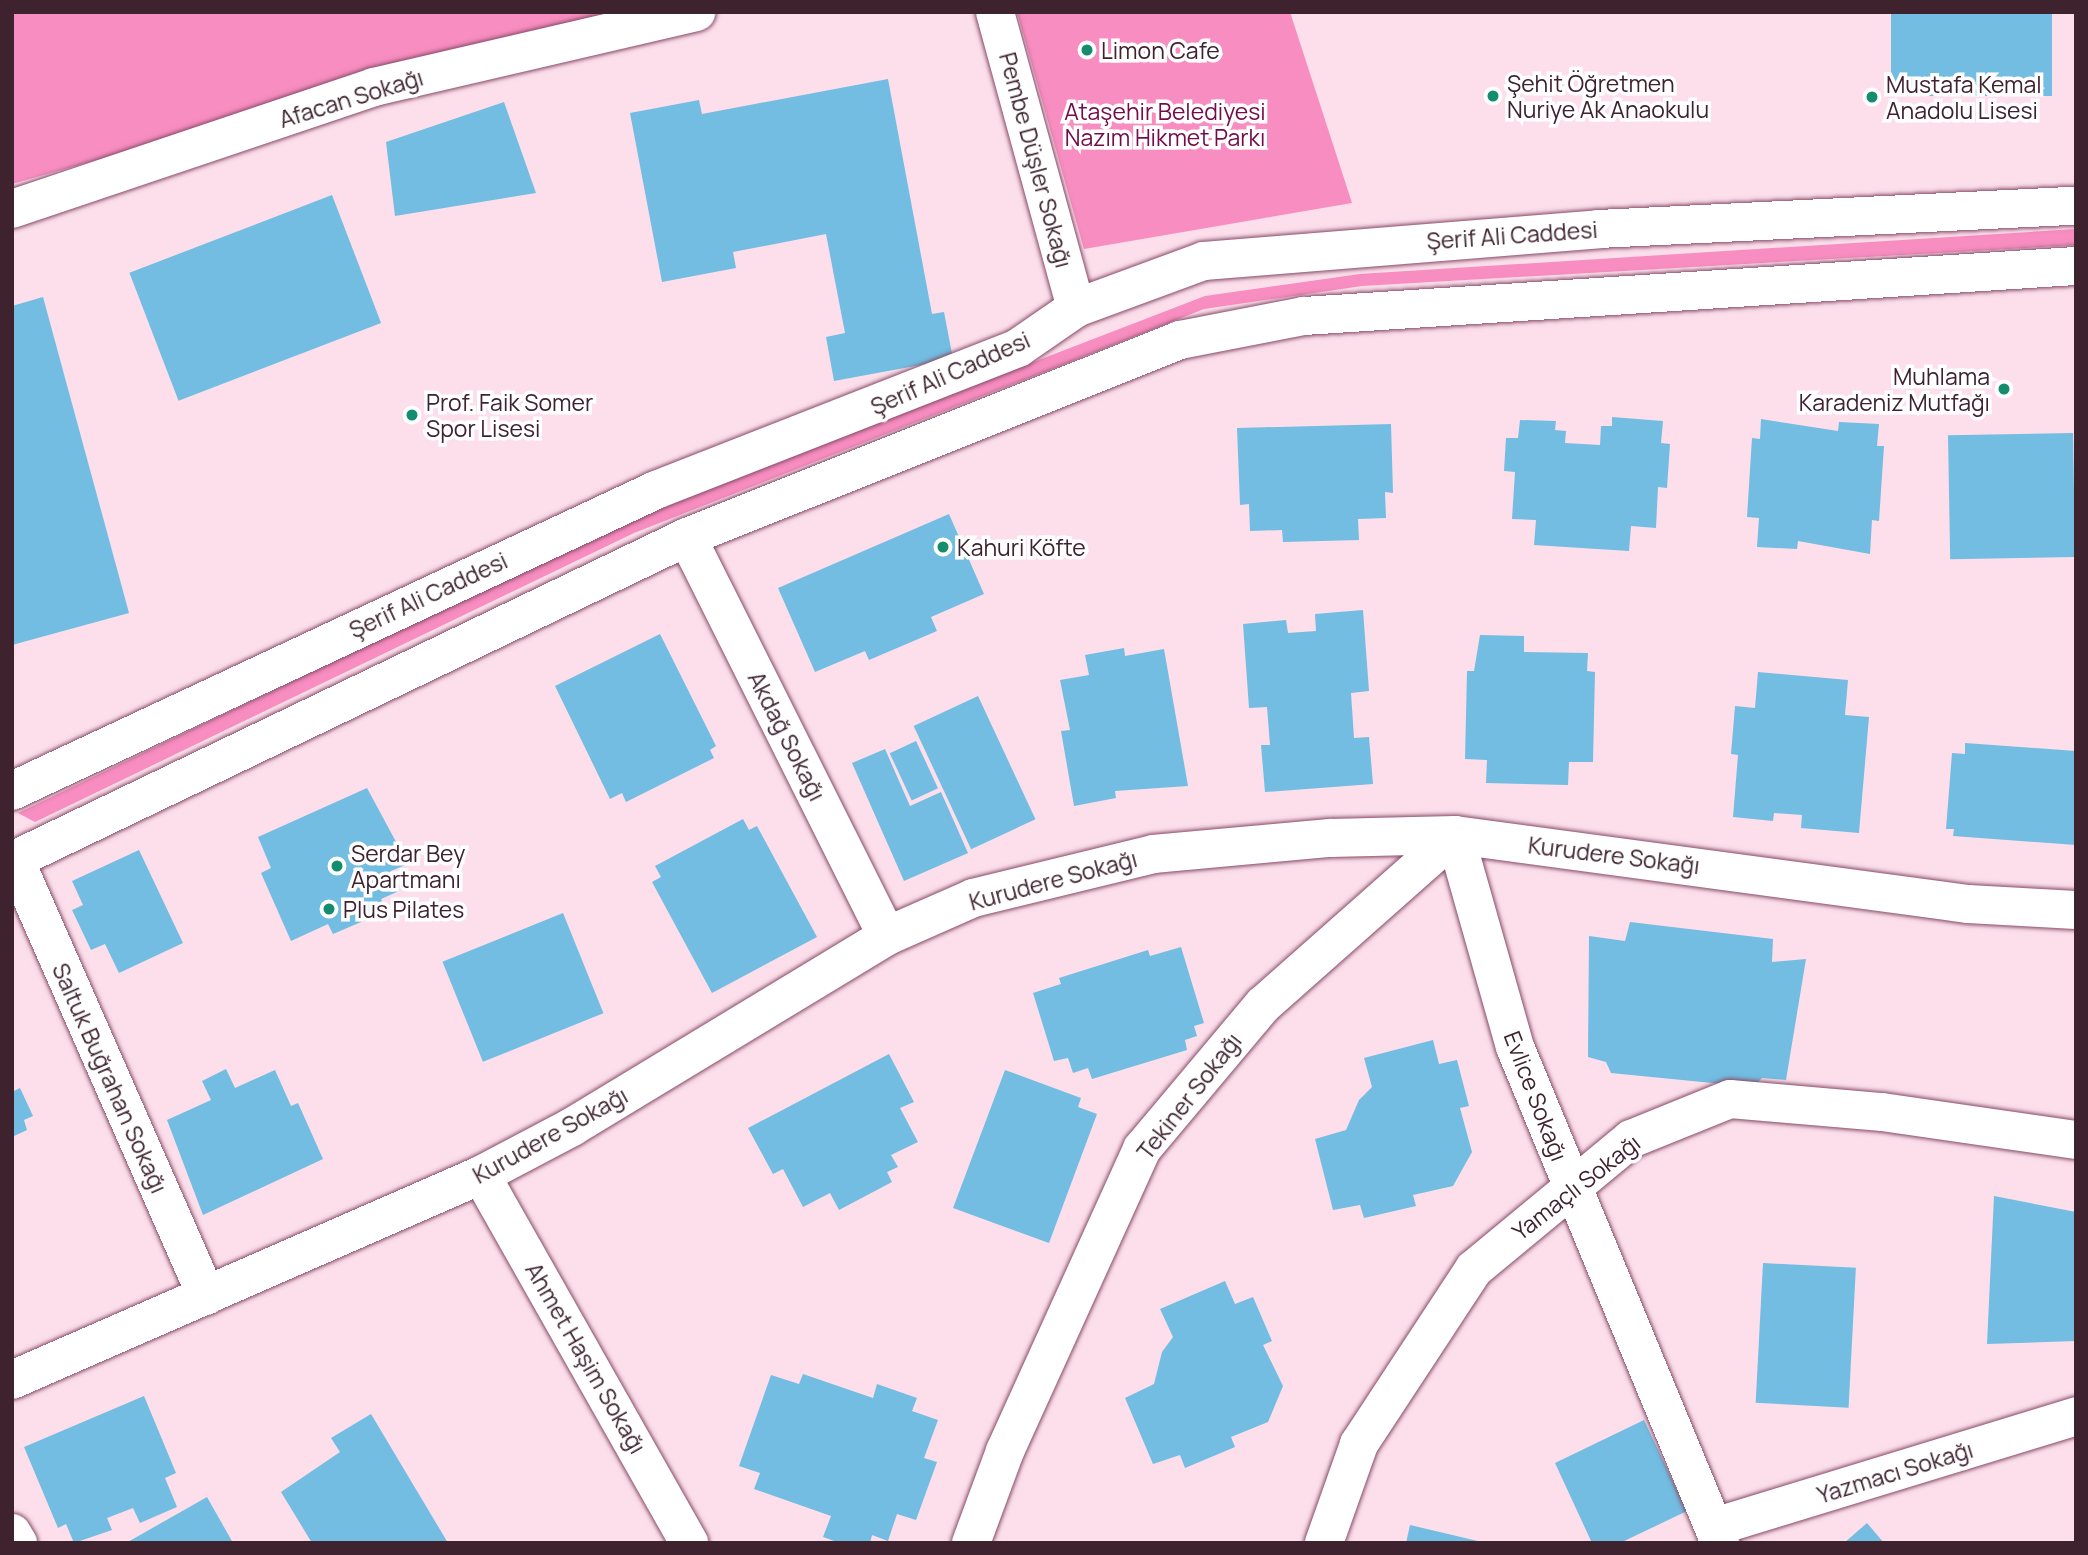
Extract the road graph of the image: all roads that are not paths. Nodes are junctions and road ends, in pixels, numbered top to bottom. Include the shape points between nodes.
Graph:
1 (696, 12) edge
2 (995, 12) edge
3 (2076, 206) edge
4 (12, 209) edge
5 (2076, 266) edge
6 (1076, 309) junction
7 (687, 537) junction
8 (12, 791) edge
9 (1455, 835) junction
10 (13, 858) edge
11 (2076, 910) edge
12 (887, 936) junction
13 (2076, 1140) edge
14 (481, 1175) junction
15 (1571, 1188) junction
16 (206, 1296) junction
17 (12, 1380) edge
18 (2076, 1416) edge
19 (12, 1533) edge
20 (1717, 1535) edge
21 (18, 1543) edge
22 (689, 1543) edge
23 (971, 1543) edge
24 (1324, 1543) edge

1 - 4 street, Afacan Sokağı via 374,87
2 - 6 street, Pembe Düşler Sokağı
3 - 6 street, Şerif Ali Caddesi via 1599,229 1204,261
5 - 7 street via 1304,316 1180,340
6 - 8 street, Şerif Ali Caddesi via 1018,348 656,490
7 - 10 street
7 - 12 street, Akdağ Sokağı
9 - 11 street, Kurudere Sokağı via 1968,904
9 - 12 street, Kurudere Sokağı via 1330,838 1153,853 973,898
9 - 15 street, Evlice Sokağı via 1515,1047
9 - 23 street, Tekiner Sokağı via 1263,1005 1142,1149 1004,1451
10 - 16 street, Saltuk Buğrahan Sokağı
12 - 14 street, Kurudere Sokağı via 572,1127
13 - 15 street, Yamaçlı Sokağı via 1909,1115 1730,1099 1631,1139
14 - 16 street, Kurudere Sokağı
14 - 22 street, Ahmet Haşim Sokağı
15 - 20 street, Evlice Sokağı
15 - 24 street, Yamaçlı Sokağı via 1474,1269 1359,1444
16 - 17 street, Kurudere Sokağı
18 - 20 street, Yazmacı Sokağı
19 - 21 street

